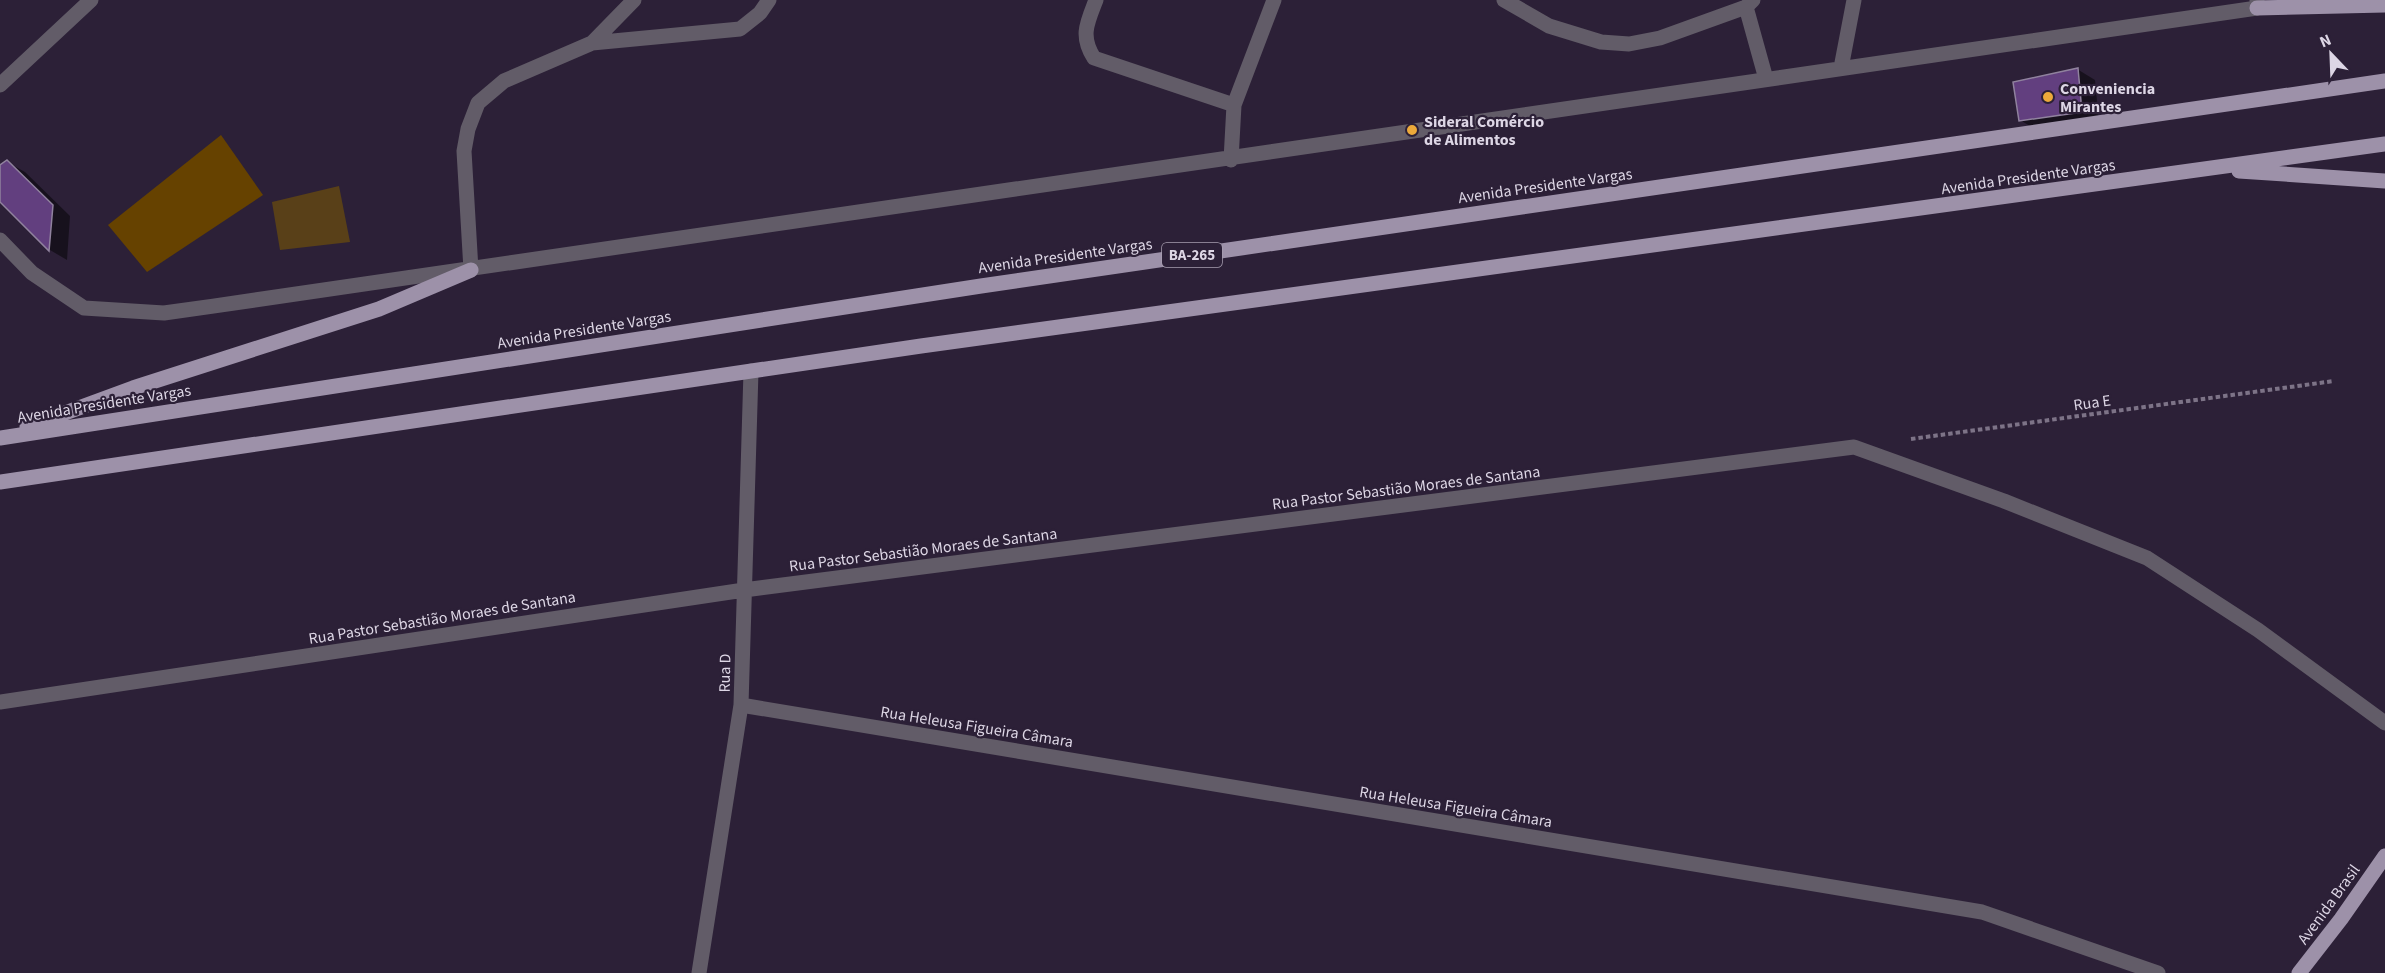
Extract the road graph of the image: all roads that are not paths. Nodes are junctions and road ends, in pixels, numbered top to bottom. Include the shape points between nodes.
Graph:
1 (91, 0) edge
2 (634, 0) edge
3 (769, 0) edge
4 (1096, 0) edge
5 (1274, 0) edge
6 (1504, 0) edge
7 (1854, 0) edge
8 (1749, 3) edge
9 (2257, 4) edge
10 (2385, 5) edge
11 (592, 43) junction
12 (1841, 68) junction
13 (1766, 79) junction
14 (2385, 81) edge
15 (0, 85) edge
16 (1234, 105) junction
17 (2385, 144) edge
18 (1231, 160) junction
19 (2206, 169) junction
20 (2385, 181) edge
21 (0, 240) edge
22 (471, 270) junction
23 (750, 371) junction
24 (0, 437) edge
25 (0, 482) edge
26 (744, 590) junction
27 (0, 702) edge
28 (741, 705) junction
29 (2385, 723) edge
30 (2385, 856) edge
31 (699, 973) edge
32 (2158, 973) edge
33 (2299, 973) edge

1 - 15 street
2 - 11 street
3 - 11 street via 760,13 740,28
4 - 16 street via 1085,28 1086,46 1094,58
5 - 16 street
6 - 8 street via 1549,26 1601,42 1629,44 1660,38
7 - 12 street
8 - 13 street
9 - 10 main road
9 - 12 street
11 - 22 street via 504,81 478,104 464,151
12 - 13 street
13 - 18 street
14 - 24 main road, Avenida Presidente Vargas / BA-265 via 981,286
16 - 18 street
17 - 19 main road, Avenida Presidente Vargas
18 - 22 street
19 - 20 main road
19 - 23 main road, Avenida Presidente Vargas
21 - 22 street via 32,273 84,308 164,313
22 - 24 main road via 378,309 133,388
23 - 25 main road, Avenida Presidente Vargas
23 - 26 street, Rua D
26 - 27 street, Rua Pastor Sebastião Moraes de Santana
26 - 28 street, Rua D
26 - 29 street, Rua Pastor Sebastião Moraes de Santana via 1854,447 2147,558 2258,630
28 - 31 street, Rua D
28 - 32 street, Rua Heleusa Figueira Câmara via 1982,912
30 - 33 main road, Avenida Brasil

